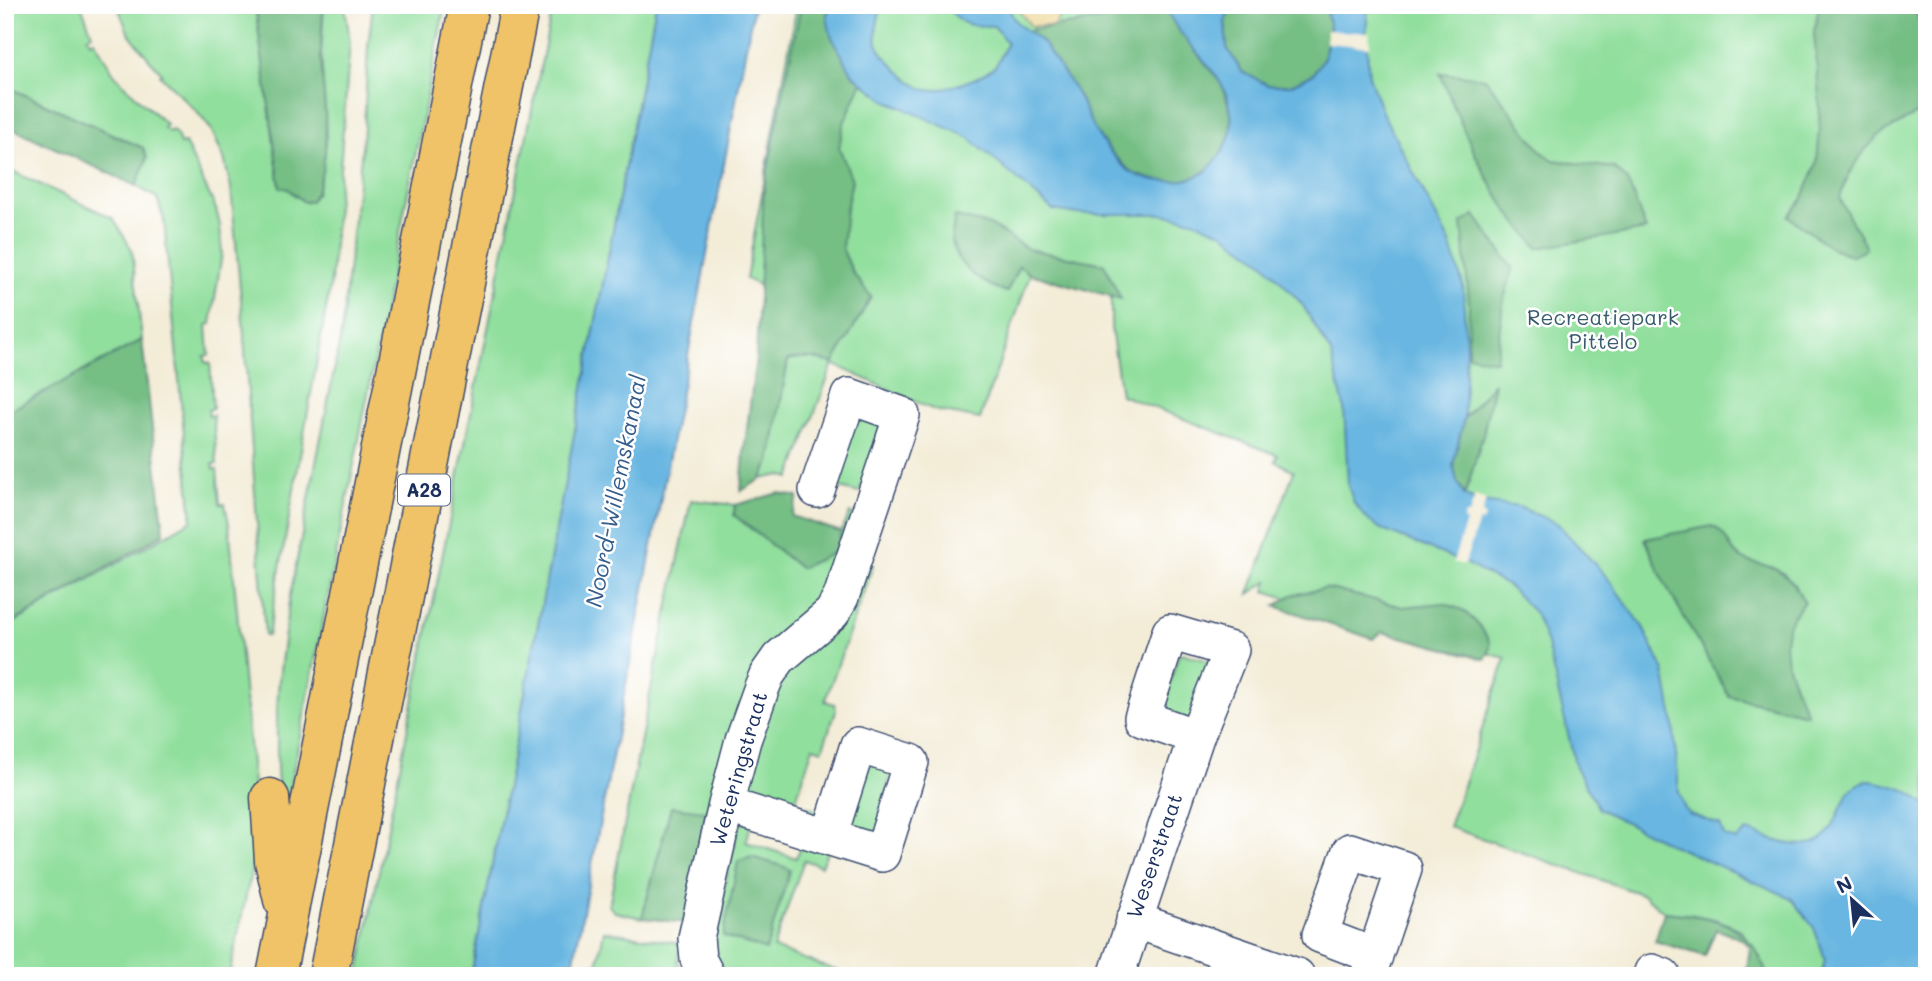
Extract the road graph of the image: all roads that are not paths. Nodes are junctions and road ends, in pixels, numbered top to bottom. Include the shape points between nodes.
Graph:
1 (469, 5) edge
2 (520, 5) edge
3 (870, 510) junction
4 (1196, 737) dead end
5 (270, 798) dead end
6 (726, 805) junction
7 (829, 837) dead end
8 (287, 919) junction
9 (1134, 920) junction
10 (276, 976) edge
11 (328, 976) edge
12 (708, 976) edge
13 (1116, 976) edge
14 (1297, 976) edge
15 (1651, 976) edge
16 (1663, 976) edge

1 - 8 highway, A28
2 - 11 highway, A28
3 - 3 street, Weteringstraat via 902,415 849,396 806,487
3 - 6 street, Weteringstraat via 832,613 779,658 767,675
4 - 9 street, Weserstraat
5 - 8 highway, A28 via 274,861
6 - 7 street
6 - 12 street, Weteringstraat via 696,938 698,959
8 - 10 highway, A28
9 - 13 street, Weserstraat
9 - 14 street
15 - 16 street via 1652,972

